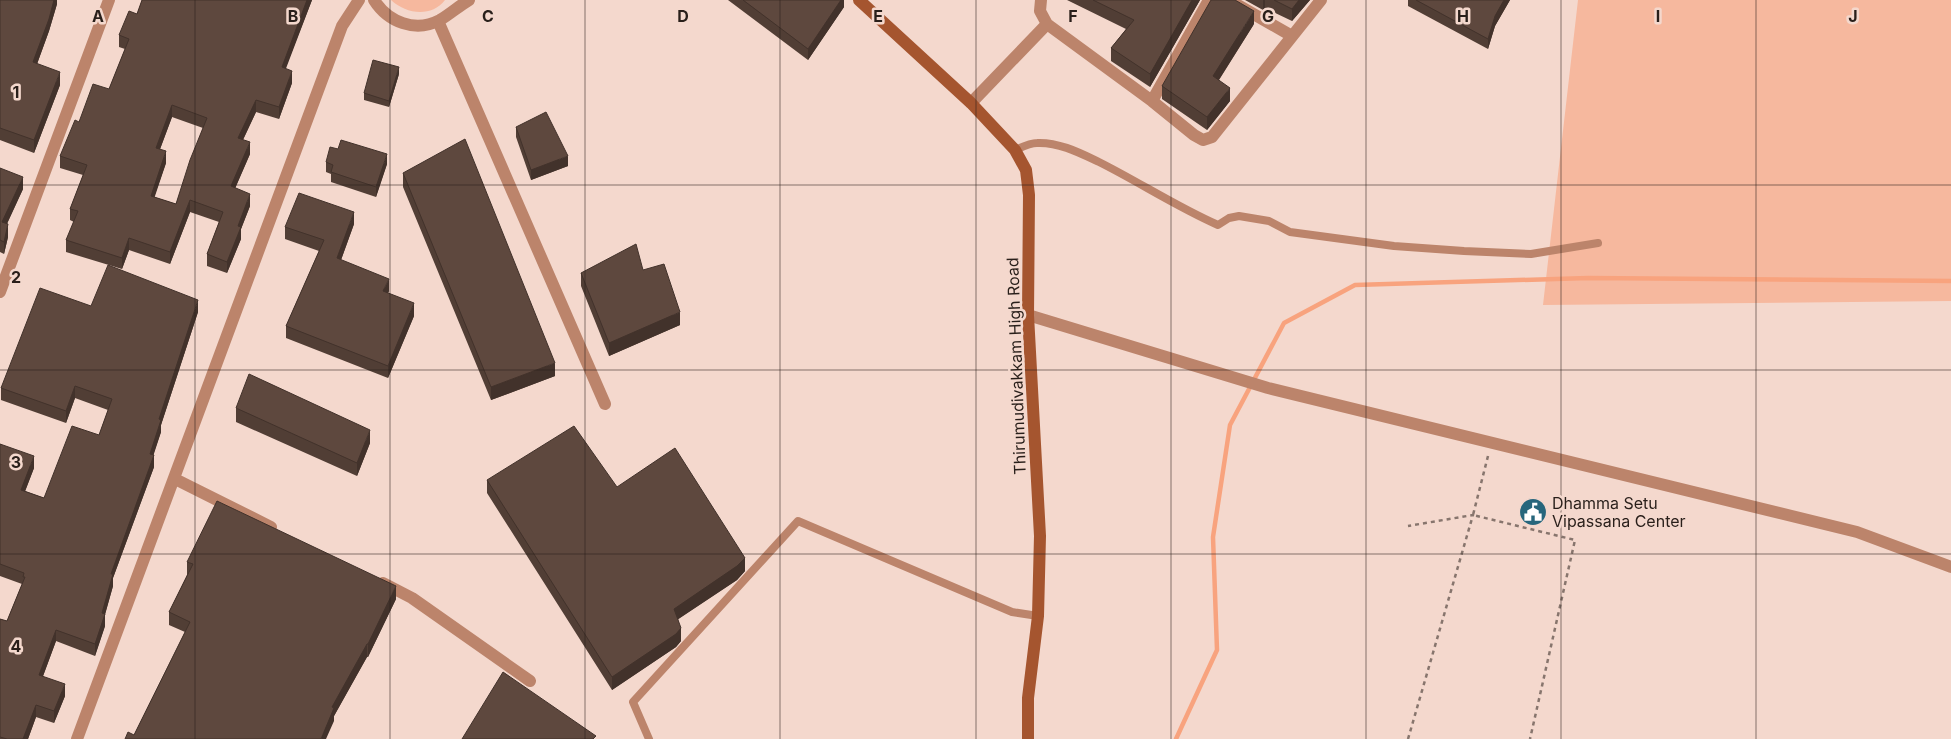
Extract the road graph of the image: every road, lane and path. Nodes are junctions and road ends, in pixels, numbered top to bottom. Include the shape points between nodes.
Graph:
1 (109, 0) edge
2 (359, 0) edge
3 (374, 0) edge
4 (459, 0) edge
5 (470, 0) edge
6 (859, 0) edge
7 (1041, 0) edge
8 (1209, 0) edge
9 (1229, 0) edge
10 (1321, 0) edge
11 (451, 12) junction
12 (438, 21) junction
13 (1046, 24) junction
14 (1292, 36) junction
15 (1152, 101) junction
16 (971, 103) junction
17 (1015, 150) junction
18 (1598, 243) dead end
19 (0, 292) edge
20 (1028, 315) junction
21 (605, 404) dead end
22 (1492, 442) junction
23 (175, 479) junction
24 (1473, 516) junction
25 (1408, 526) dead end
26 (280, 532) edge
27 (1951, 567) edge
28 (368, 576) edge
29 (1038, 616) junction
30 (530, 681) dead end
31 (77, 739) edge
32 (649, 739) edge
33 (1028, 739) edge
34 (1408, 739) edge
35 (1530, 739) edge

1 - 19 street
2 - 23 street via 342,26
3 - 12 street via 388,16 400,23 425,25
4 - 11 street
5 - 11 street
6 - 16 main road, Thirumudivakkam High Road
7 - 13 street via 1040,11
8 - 15 street
9 - 14 street
10 - 14 street
11 - 12 street
12 - 21 street
13 - 15 street
13 - 16 street
14 - 15 street via 1212,137 1203,140 1194,135
16 - 17 main road, Thirumudivakkam High Road
17 - 18 lane via 1036,143 1075,151 1218,225 1239,216 1269,221 1290,232 1394,246 1464,251 1531,254
17 - 20 main road, Thirumudivakkam High Road via 1026,170 1029,195
20 - 22 street via 1268,388
20 - 29 main road, Thirumudivakkam High Road via 1040,536
22 - 24 path
22 - 27 street via 1857,532
23 - 26 street
23 - 31 street
24 - 25 path
24 - 34 path
24 - 35 path via 1575,540
28 - 30 street via 412,598
29 - 32 lane via 1012,612 798,521 633,702
29 - 33 main road, Thirumudivakkam High Road via 1030,672

